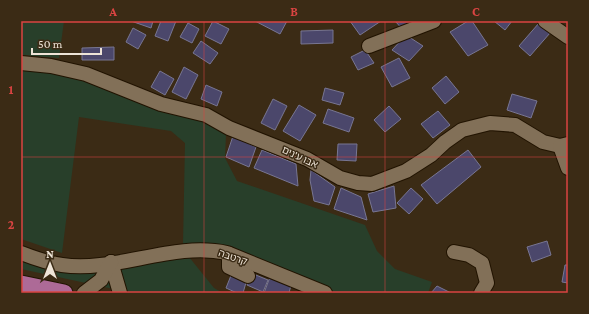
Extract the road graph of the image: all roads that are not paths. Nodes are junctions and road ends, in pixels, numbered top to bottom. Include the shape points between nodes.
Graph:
1 (434, 21) edge
2 (545, 21) edge
3 (568, 37) edge
4 (369, 46) dead end
5 (21, 63) edge
6 (564, 145) edge
7 (568, 168) edge
8 (21, 252) edge
9 (454, 252) dead end
10 (230, 254) junction
11 (111, 262) junction
12 (248, 276) dead end
13 (21, 284) edge
14 (64, 293) edge
15 (84, 293) edge
16 (120, 293) edge
17 (325, 293) edge
18 (482, 293) edge

1 - 4 street
2 - 3 street
5 - 6 street, אבו ע'נים via 51,66 86,74 161,104 206,115 228,128 307,159 340,178 358,183 372,184 406,171 431,156 462,130 490,123 515,125 543,142
6 - 7 street
8 - 11 street, קרטבה via 63,266
9 - 18 street via 469,255 482,263 487,283
10 - 11 street, קרטבה via 197,250
10 - 12 street via 228,266
10 - 17 street, קרטבה
11 - 15 street via 101,280
11 - 16 street
13 - 14 main road

